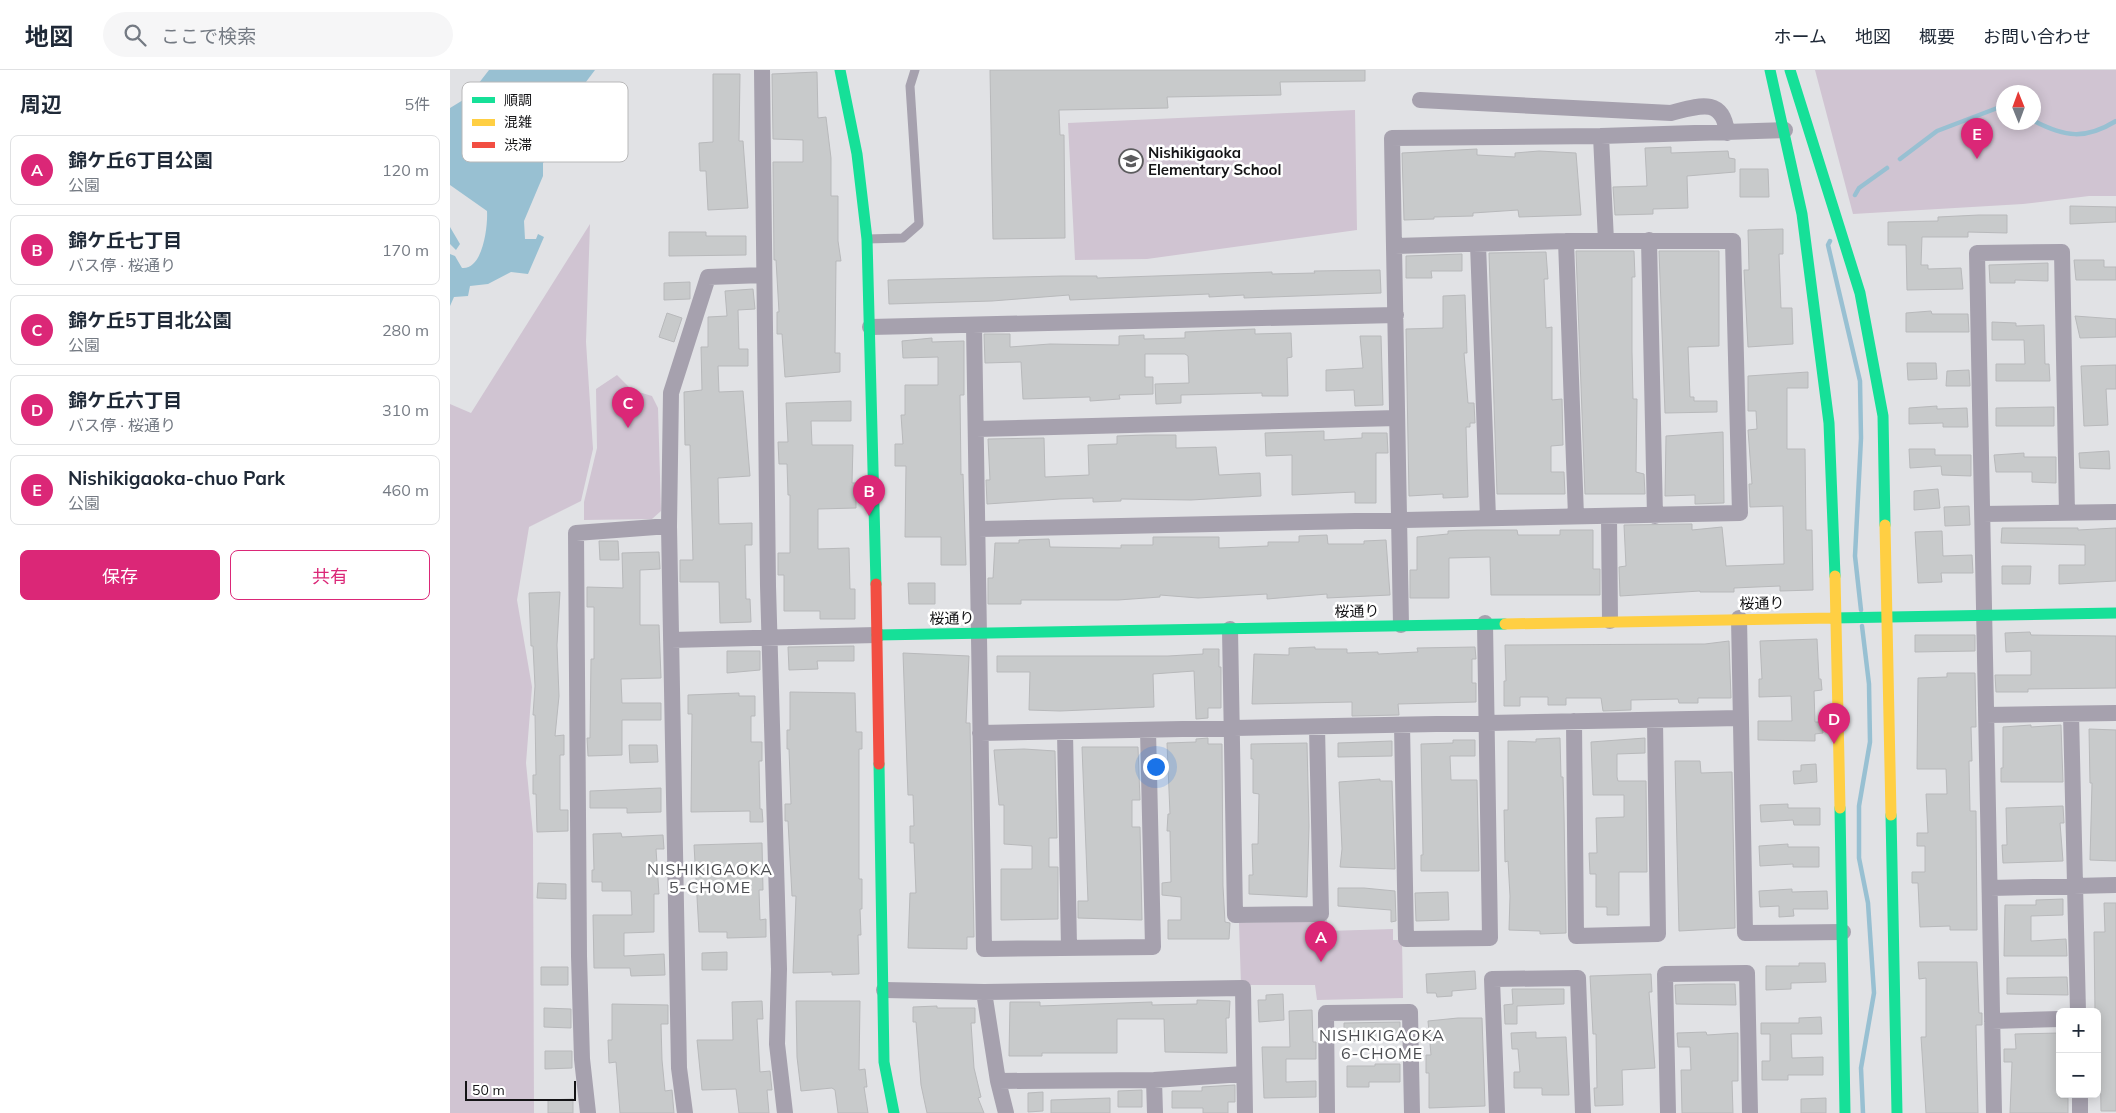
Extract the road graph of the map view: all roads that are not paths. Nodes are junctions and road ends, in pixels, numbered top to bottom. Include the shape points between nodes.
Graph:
1 (762, 70) edge
2 (840, 70) edge
3 (915, 70) edge
4 (1770, 70) edge
5 (1790, 70) edge
6 (1420, 100) dead end
7 (1785, 130) junction
8 (1727, 133) junction
9 (1601, 136) junction
10 (867, 239) junction
11 (1649, 240) junction
12 (1566, 241) junction
13 (1606, 241) junction
14 (1478, 244) junction
15 (1395, 246) junction
16 (764, 275) junction
17 (1396, 315) junction
18 (974, 325) junction
19 (870, 327) junction
20 (1397, 418) junction
21 (976, 429) junction
22 (2116, 512) edge
23 (2067, 513) junction
24 (1984, 514) junction
25 (1576, 516) junction
26 (1655, 516) junction
27 (1608, 517) junction
28 (1488, 518) junction
29 (1398, 520) junction
30 (669, 526) junction
31 (978, 529) junction
32 (2116, 613) edge
33 (1985, 616) junction
34 (1882, 617) junction
35 (1738, 618) junction
36 (1841, 618) junction
37 (1610, 621) junction
38 (1485, 623) junction
39 (1401, 624) junction
40 (1230, 628) junction
41 (978, 632) junction
42 (877, 635) junction
43 (771, 639) junction
44 (671, 640) junction
45 (2116, 713) edge
46 (2071, 714) junction
47 (1986, 715) junction
48 (1740, 718) junction
49 (1655, 720) junction
50 (1574, 722) junction
51 (1487, 723) junction
52 (1402, 725) junction
53 (1317, 727) junction
54 (1233, 728) junction
55 (1148, 730) junction
56 (1066, 732) junction
57 (980, 733) junction
58 (2116, 885) edge
59 (2075, 887) junction
60 (1990, 888) junction
61 (1843, 932) junction
62 (1069, 948) junction
63 (884, 990) junction
64 (984, 992) junction
65 (2078, 1008) edge
66 (2056, 1018) edge
67 (1992, 1021) junction
68 (1244, 1074) junction
69 (1154, 1080) junction
70 (998, 1081) junction
71 (2080, 1098) edge
72 (588, 1113) edge
73 (685, 1113) edge
74 (785, 1113) edge
75 (894, 1113) edge
76 (1006, 1113) edge
77 (1155, 1113) edge
78 (1245, 1113) edge
79 (1327, 1113) edge
80 (1412, 1113) edge
81 (1497, 1113) edge
82 (1583, 1113) edge
83 (1668, 1113) edge
84 (1750, 1113) edge
85 (1845, 1113) edge
86 (1897, 1113) edge
87 (1994, 1113) edge
88 (2080, 1113) edge

1 - 16 street
2 - 10 street via 858,154
3 - 10 lane via 910,86 919,224 902,238
4 - 7 street
5 - 34 street via 1860,293 1883,416
6 - 8 street via 1671,113 1707,105 1724,117
7 - 8 street
7 - 36 street via 1802,214 1829,423
8 - 9 street
9 - 13 street
9 - 15 street via 1392,138
10 - 19 street
11 - 13 street
11 - 26 street
11 - 26 street via 1733,241 1740,514
12 - 13 street
12 - 14 street
12 - 25 street
14 - 15 street
14 - 28 street
15 - 17 street
16 - 30 street via 708,277 670,393
16 - 43 street
17 - 18 street
17 - 20 street
18 - 19 street
18 - 21 street
19 - 42 street
20 - 21 street
20 - 29 street
21 - 31 street
22 - 23 street
23 - 24 street
23 - 24 street via 2062,252 2053,252 1977,253
24 - 33 street
25 - 27 street
25 - 28 street
26 - 27 street
27 - 37 street
28 - 29 street
29 - 31 street
29 - 39 street
30 - 44 street
30 - 72 street via 576,533 579,956 582,1059
31 - 41 street
32 - 33 street
33 - 34 street
33 - 47 street
34 - 36 street, 桜通り
34 - 86 street
35 - 36 street, 桜通り
35 - 37 street, 桜通り
35 - 48 street
36 - 61 street
37 - 38 street, 桜通り
38 - 39 street, 桜通り
38 - 51 street
39 - 40 street, 桜通り
40 - 41 street, 桜通り
40 - 54 street
41 - 42 street, 桜通り
41 - 57 street
42 - 43 street
42 - 63 street
43 - 44 street
43 - 74 street via 779,951 777,1044
44 - 73 street via 679,1068
45 - 46 street
46 - 47 street
46 - 59 street
47 - 60 street
48 - 49 street
48 - 61 street via 1745,933
49 - 50 street
49 - 50 street via 1658,934 1594,936 1576,936
50 - 51 street
51 - 52 street
51 - 52 street via 1490,938 1406,939
52 - 53 street
53 - 54 street
53 - 54 street via 1321,914 1235,915
54 - 55 street
55 - 56 street
55 - 62 street via 1153,947
56 - 57 street
56 - 62 street
57 - 62 street via 984,949
58 - 59 street
59 - 60 street
59 - 65 street
60 - 67 street
61 - 85 street
63 - 64 street
63 - 75 street via 884,1062
64 - 68 street via 1243,988
64 - 70 street
66 - 67 street
67 - 87 street
68 - 69 street
68 - 78 street
69 - 70 street
69 - 77 street
70 - 76 street
71 - 88 street
79 - 80 street via 1326,1012 1410,1012
81 - 82 street via 1492,978 1578,978
83 - 84 street via 1665,974 1747,973

